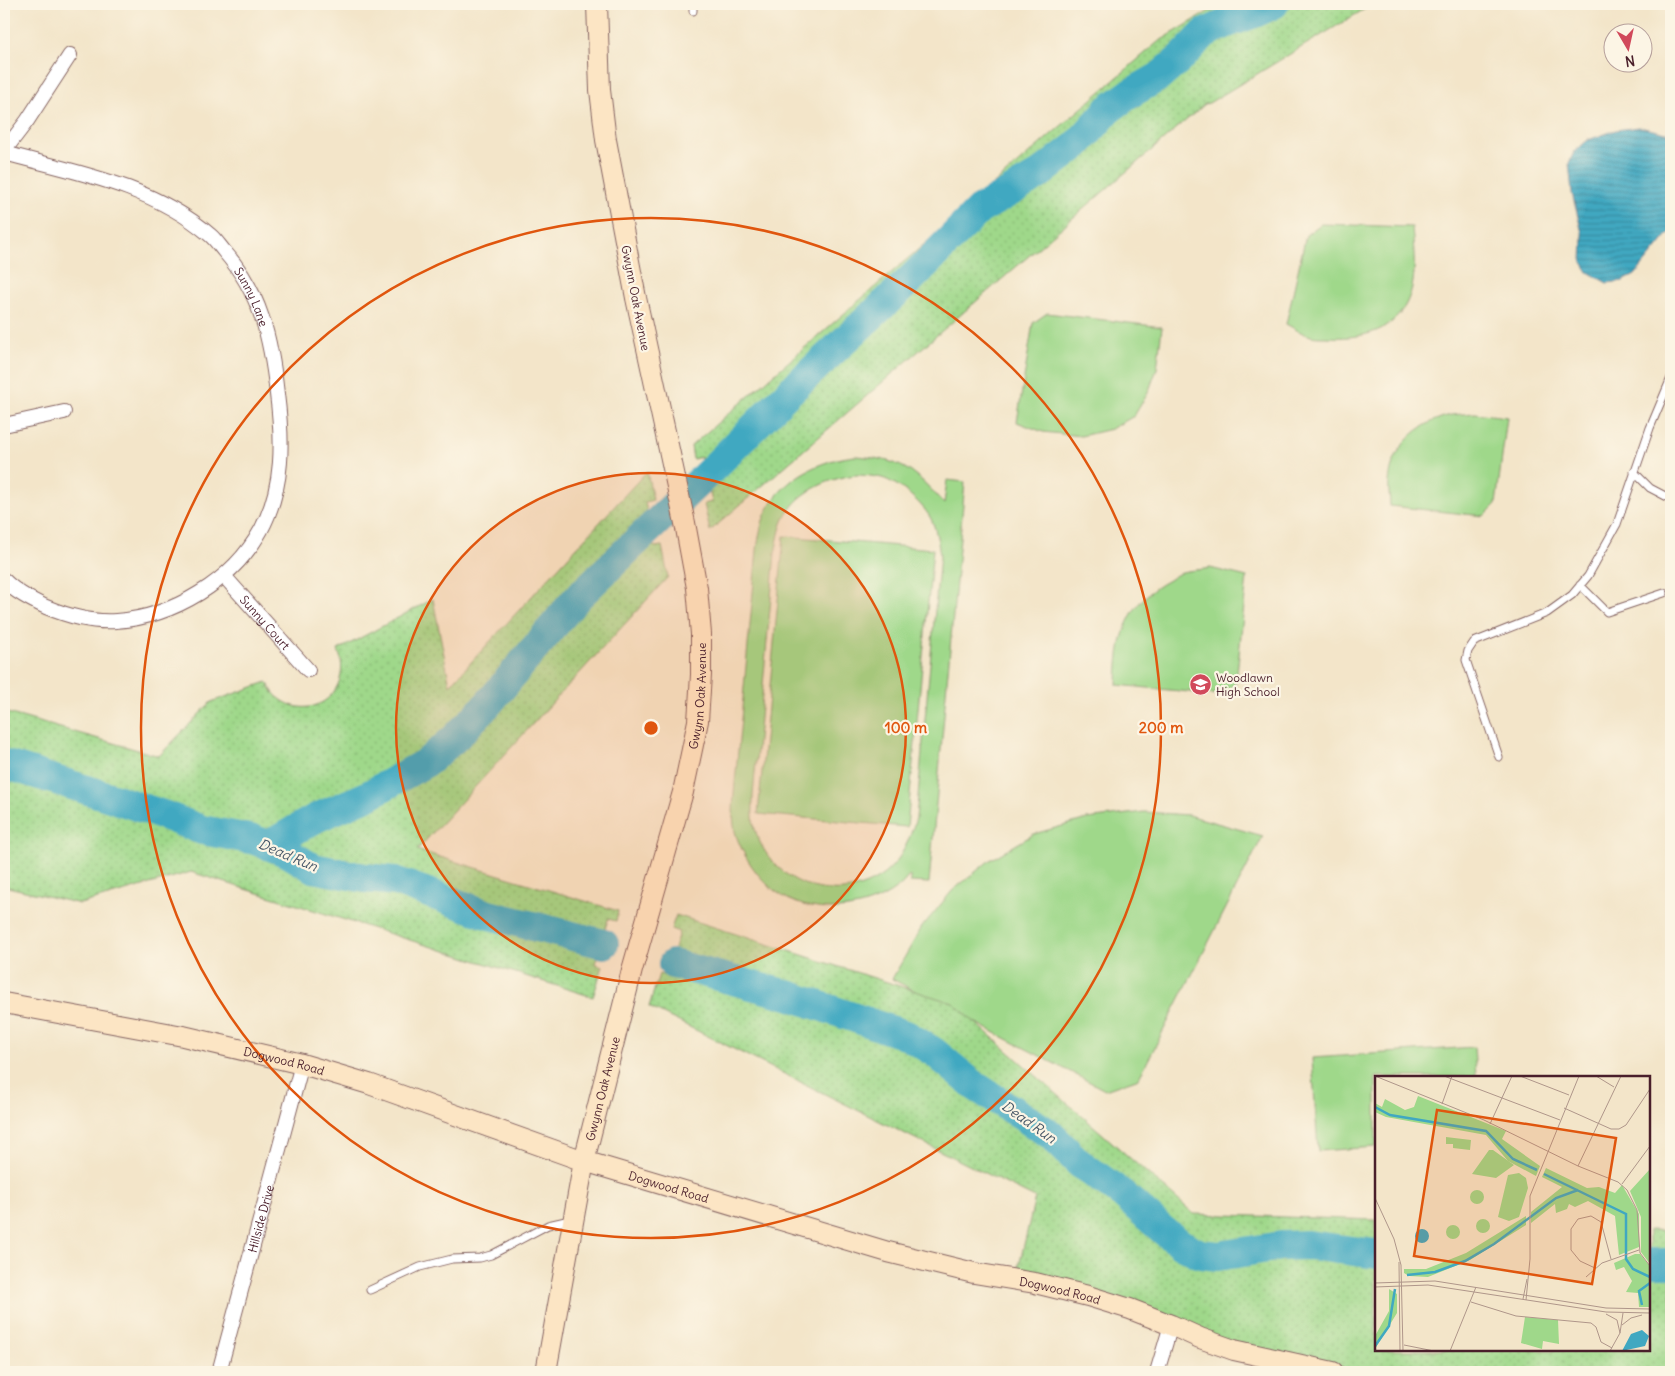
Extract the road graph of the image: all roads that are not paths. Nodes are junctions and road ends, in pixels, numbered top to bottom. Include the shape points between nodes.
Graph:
1 (598, 7) edge
2 (70, 55) dead end
3 (4, 152) edge
4 (1671, 378) edge
5 (64, 412) dead end
6 (4, 425) edge
7 (1634, 472) junction
8 (1671, 498) edge
9 (224, 576) junction
10 (4, 580) edge
11 (1580, 586) junction
12 (1664, 592) dead end
13 (308, 670) dead end
14 (1499, 757) dead end
15 (4, 1003) edge
16 (302, 1064) junction
17 (584, 1161) junction
18 (573, 1219) junction
19 (370, 1290) dead end
20 (1171, 1325) junction
21 (219, 1372) edge
22 (546, 1372) edge
23 (1157, 1372) edge
24 (1333, 1372) edge

1 - 17 street, Gwynn Oak Avenue via 600,90 606,140 685,524 701,634 701,674 698,721 684,792 632,970
2 - 3 street
3 - 9 street, Sunny Lane via 118,184 152,197 210,235 249,286 264,320 273,354 282,432 280,474 261,530
4 - 7 lane
5 - 6 street
7 - 8 lane via 1650,488
7 - 11 lane via 1617,524
9 - 10 street, Sunny Lane via 175,606 146,616 116,621 88,620 59,612 32,601
9 - 13 street, Sunny Court
11 - 12 lane via 1606,612
11 - 14 lane via 1547,613 1484,637 1468,650 1466,660
15 - 16 street, Dogwood Road via 183,1036
16 - 17 street, Dogwood Road via 404,1096
16 - 21 street, Hillside Drive
17 - 18 street, Gwynn Oak Avenue
17 - 20 street, Dogwood Road via 888,1252 1088,1296 1130,1308
18 - 19 lane via 548,1225 491,1256 452,1258 420,1266
18 - 22 street, Gwynn Oak Avenue
20 - 23 street
20 - 24 street, Dogwood Road via 1234,1350

